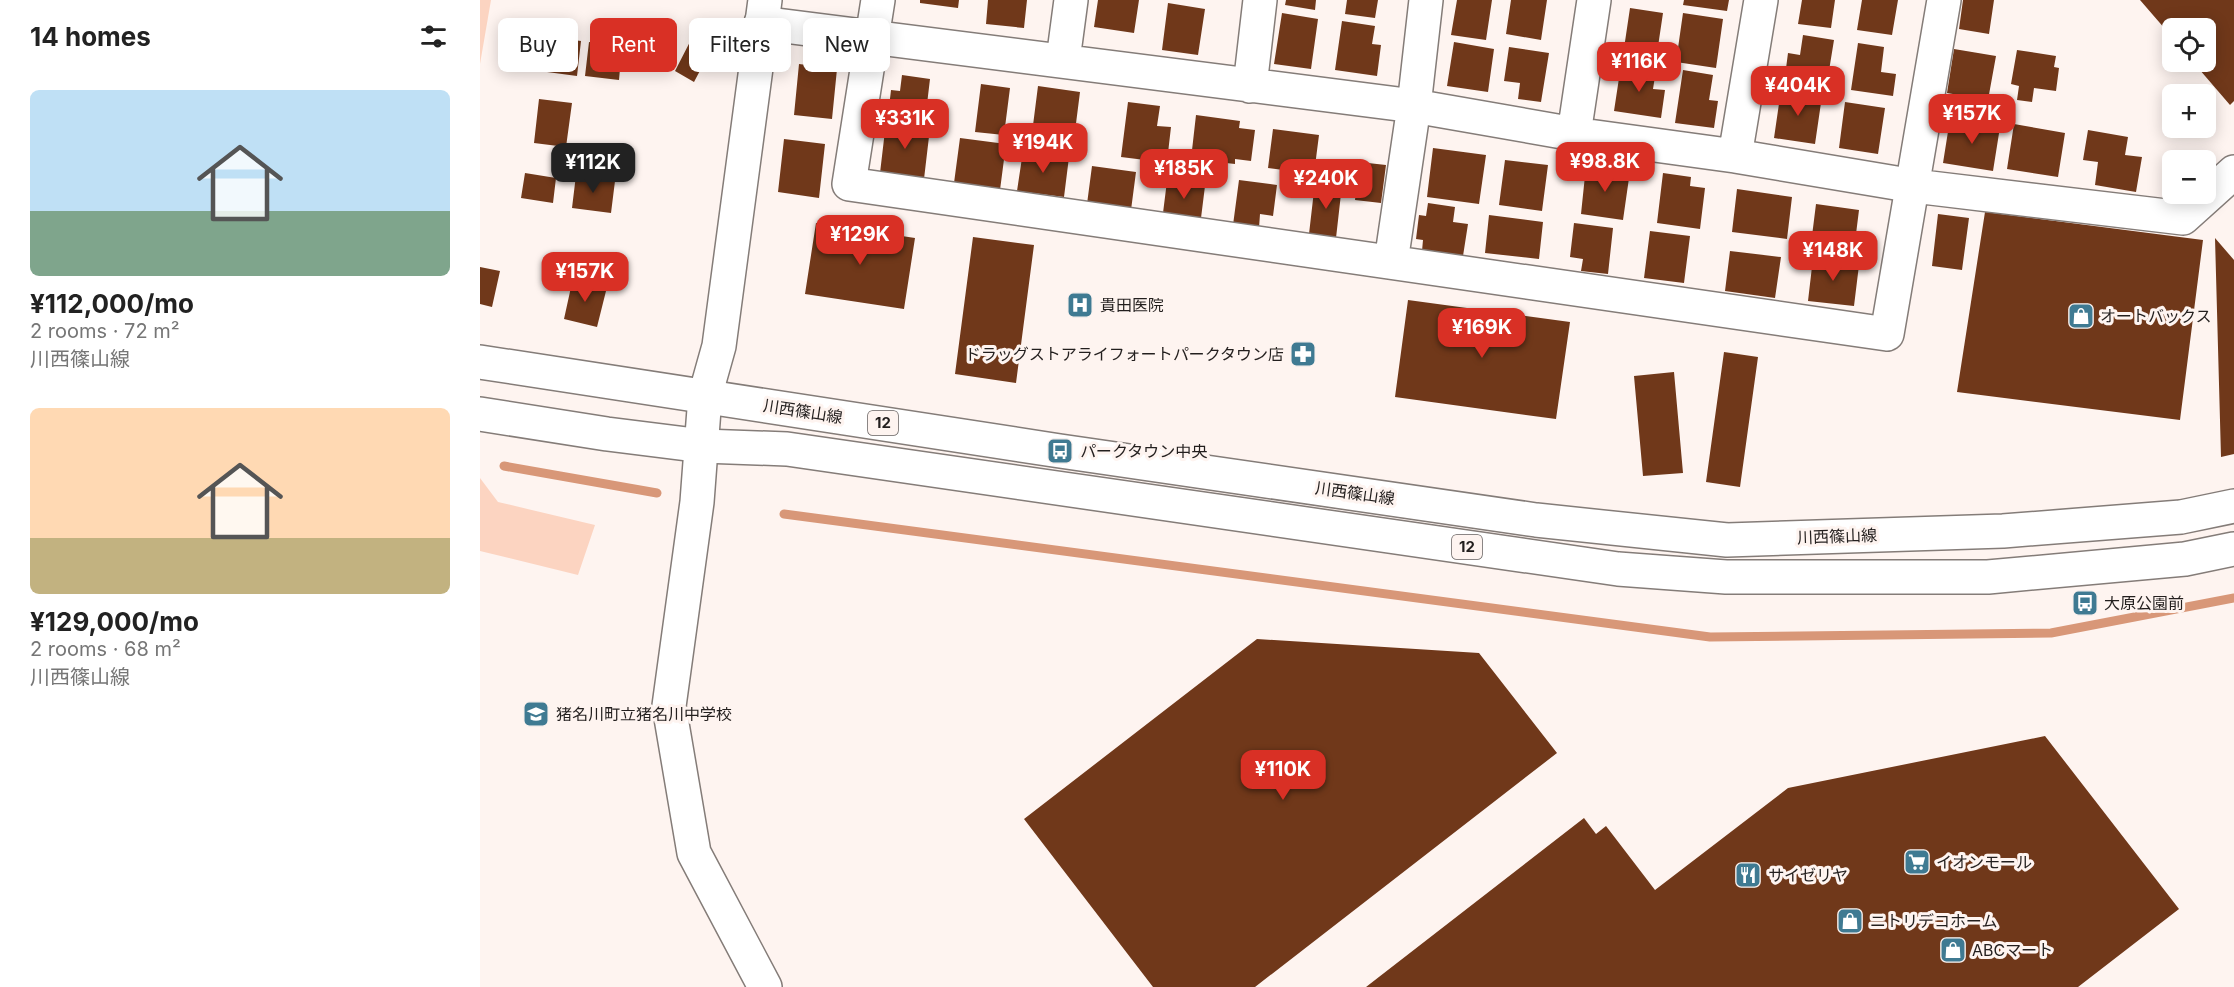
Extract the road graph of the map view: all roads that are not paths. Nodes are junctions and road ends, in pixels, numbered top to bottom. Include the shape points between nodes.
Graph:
1 (878, 0) edge
2 (1071, 0) edge
3 (1260, 0) edge
4 (1426, 0) edge
5 (1594, 0) edge
6 (1761, 0) edge
7 (1944, 0) edge
8 (763, 11) edge
9 (875, 18) edge
10 (803, 21) edge
11 (890, 40) edge
12 (1063, 60) junction
13 (867, 72) edge
14 (1250, 86) junction
15 (1414, 106) junction
16 (1574, 134) junction
17 (1735, 156) junction
18 (2234, 172) edge
19 (1914, 186) junction
20 (1390, 262) junction
21 (480, 362) edge
22 (705, 396) junction
23 (480, 414) edge
24 (703, 446) junction
25 (2234, 506) edge
26 (2234, 549) edge
27 (765, 987) edge

1 - 9 street
2 - 12 street
3 - 14 street
4 - 15 street
5 - 16 street
6 - 17 street
7 - 19 street
8 - 10 street
8 - 22 street via 718,346
11 - 12 street
12 - 14 street
13 - 20 street via 849,184
14 - 15 street
15 - 16 street
15 - 20 street
16 - 17 street
17 - 19 street
18 - 19 street via 2183,218
19 - 20 street via 1887,334
21 - 22 street, 川西篠山線 / 12
22 - 24 street
22 - 25 street, 川西篠山線 / 12 via 1536,520 1727,540 2003,531 2181,517
23 - 24 street, 12
24 - 26 street, 12 via 787,449 1618,569 1726,577 1988,578 2185,559
24 - 27 street via 669,706 694,853

